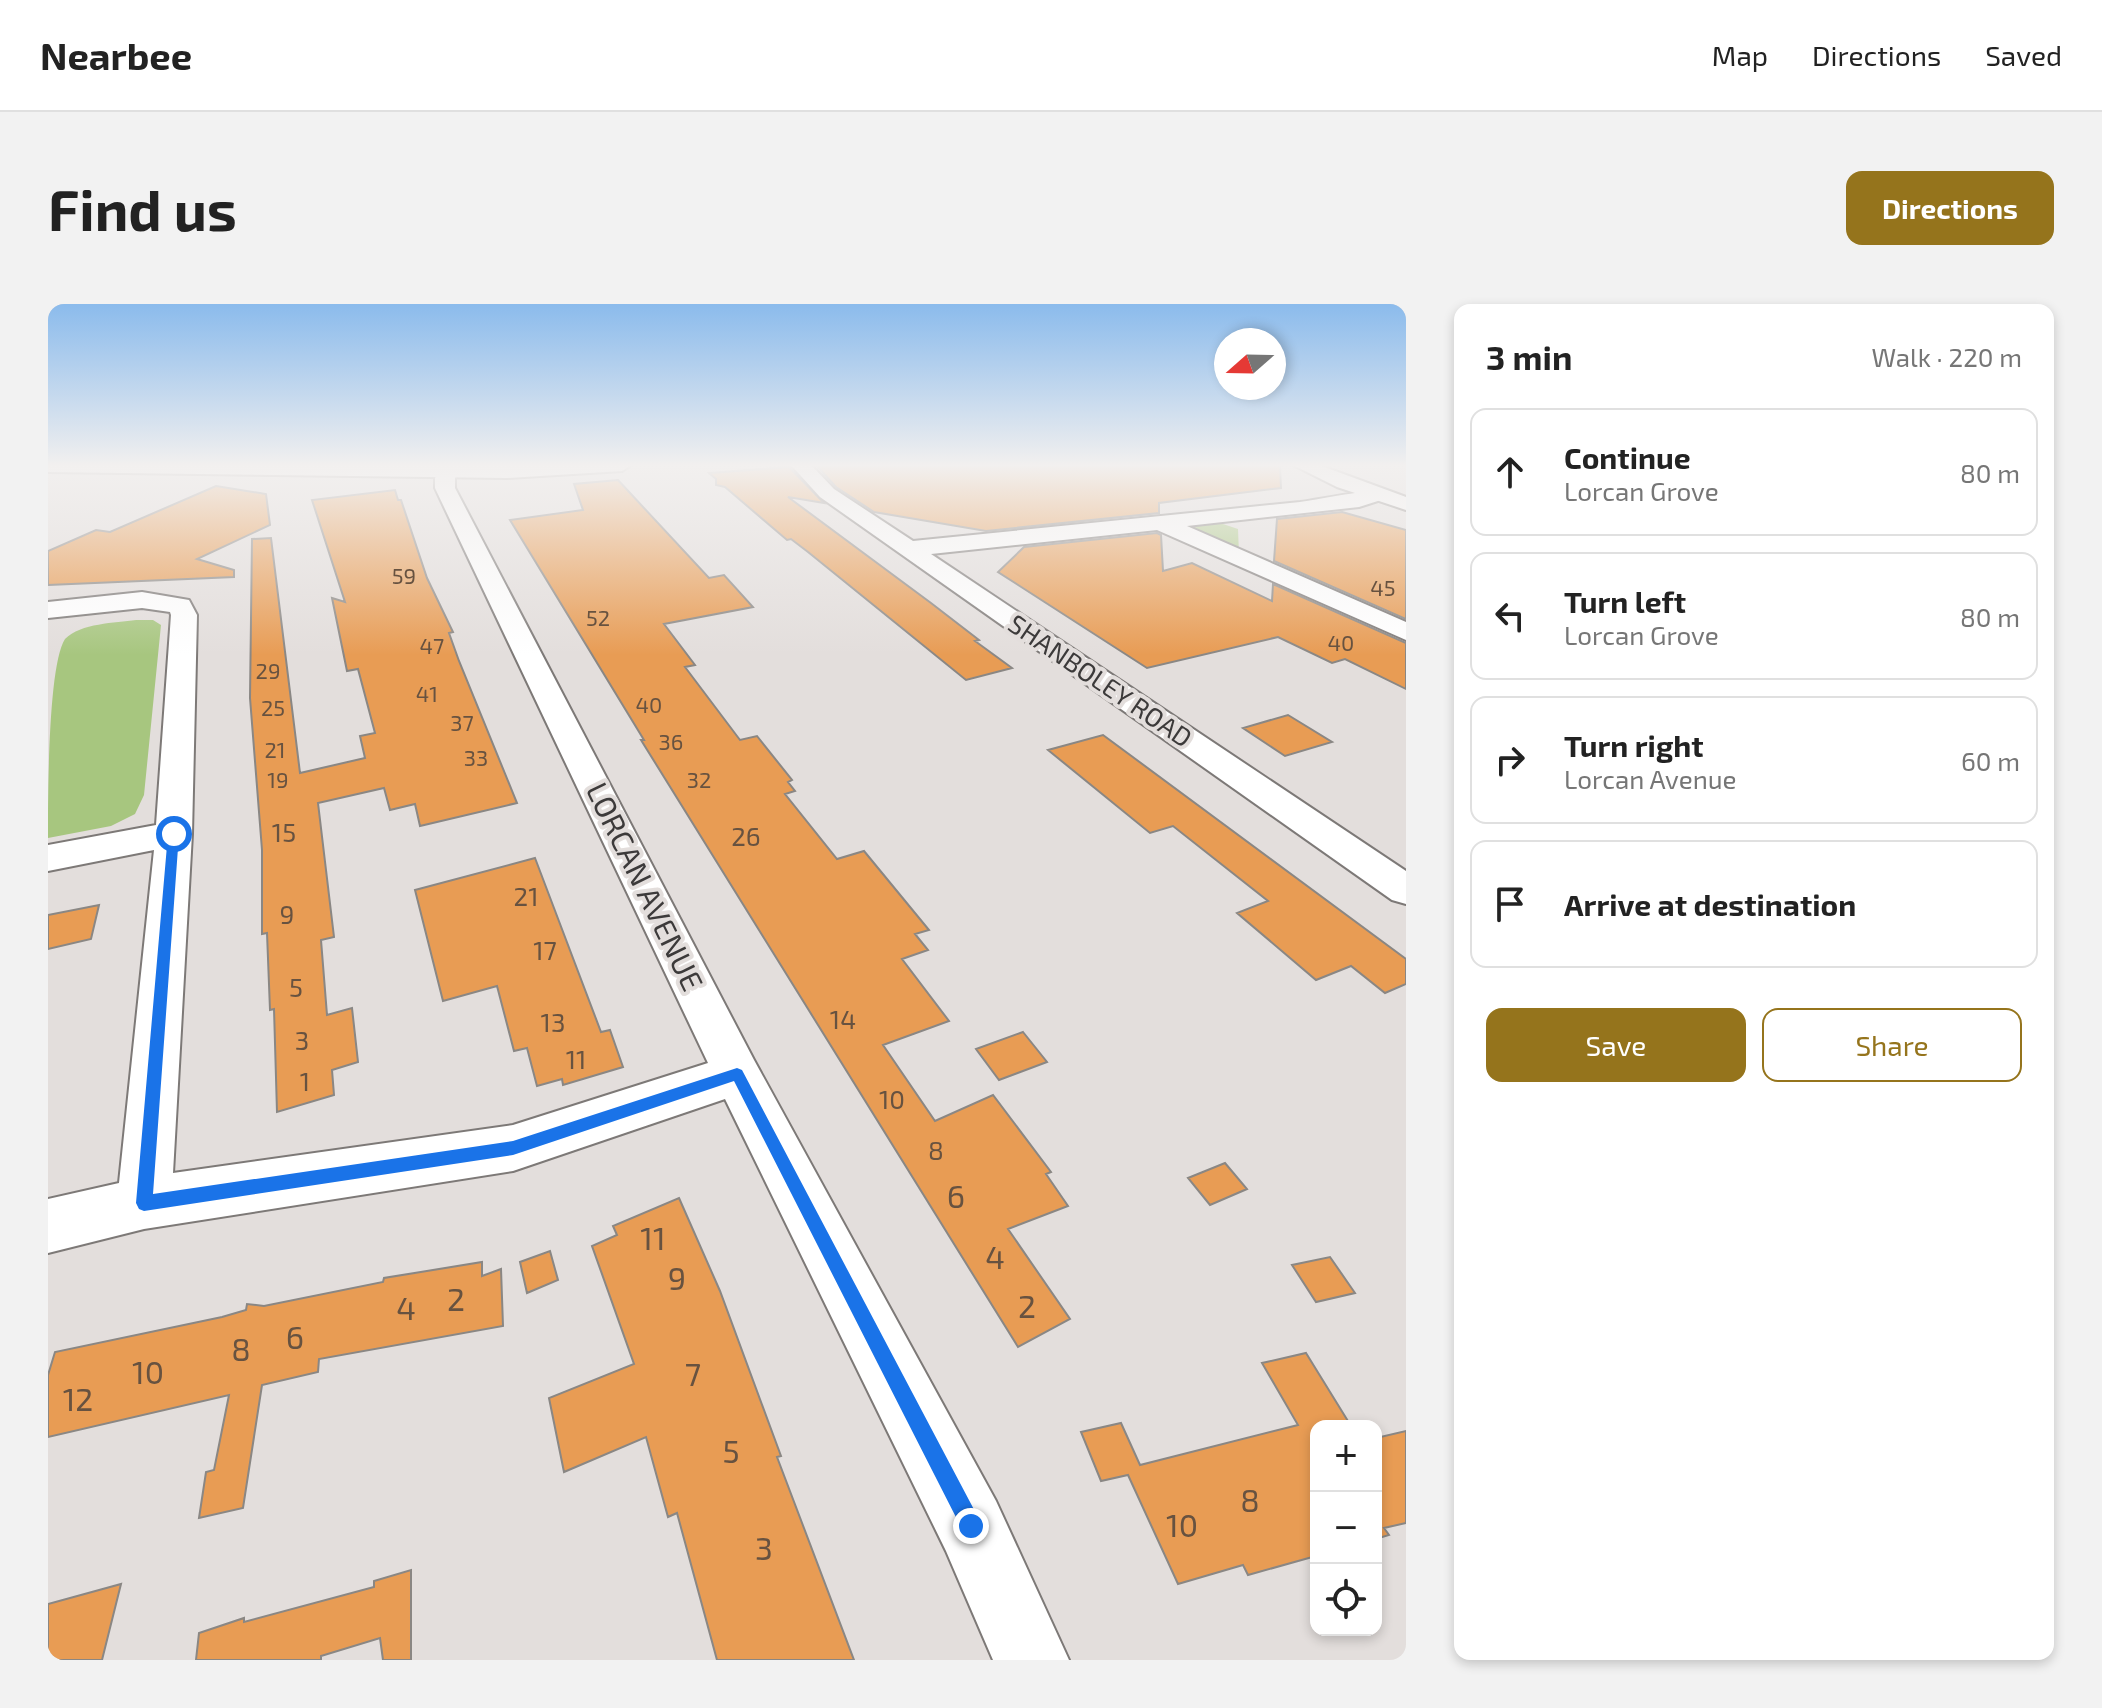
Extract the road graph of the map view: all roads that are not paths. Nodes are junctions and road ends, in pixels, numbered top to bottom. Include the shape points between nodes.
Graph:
1 (465, 528) edge
2 (878, 528) edge
3 (1110, 528) edge
4 (1173, 528) edge
5 (908, 549) junction
6 (48, 610) edge
7 (1406, 632) edge
8 (174, 834) junction
9 (48, 858) edge
10 (1406, 890) edge
11 (737, 1074) junction
12 (144, 1203) junction
13 (48, 1226) edge
14 (1031, 1660) edge

1 - 11 street, LORCAN AVENUE
2 - 5 street, SHANBOLEY ROAD
3 - 5 street
4 - 7 street
5 - 10 street, SHANBOLEY ROAD
6 - 8 street via 142,600 180,606 184,615
8 - 9 street
8 - 12 street
11 - 12 street via 513,1148
11 - 14 street, LORCAN AVENUE via 971,1526
12 - 13 street

